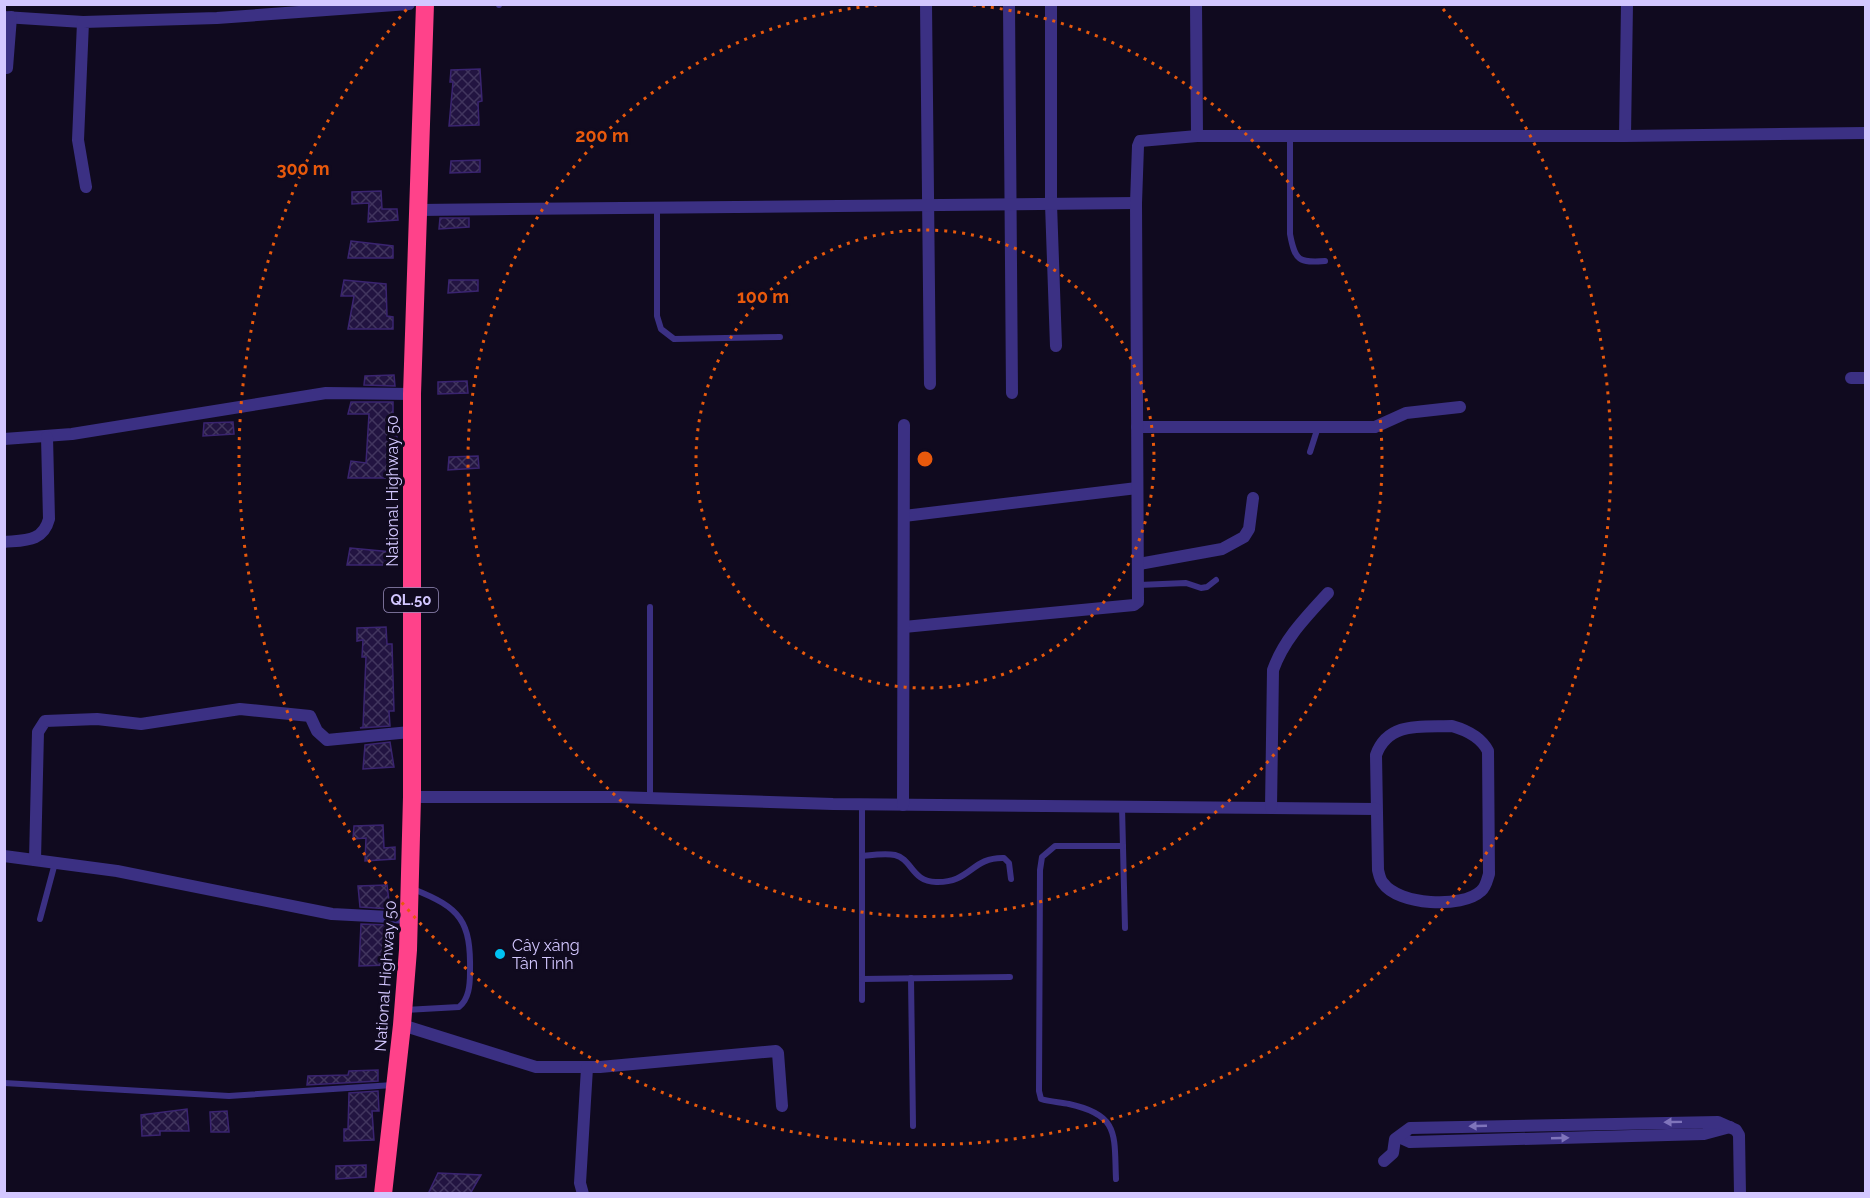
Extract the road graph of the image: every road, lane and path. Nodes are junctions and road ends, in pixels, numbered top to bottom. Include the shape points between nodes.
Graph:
1 (409, 4) edge
2 (425, 4) edge
3 (926, 4) edge
4 (1009, 4) edge
5 (1051, 4) edge
6 (1197, 4) edge
7 (1627, 4) edge
8 (8, 17) edge
9 (83, 22) junction
10 (7, 68) dead end
11 (1866, 133) edge
12 (1197, 136) junction
13 (1290, 136) junction
14 (1625, 136) junction
15 (86, 187) dead end
16 (928, 203) junction
17 (1136, 203) junction
18 (1011, 204) junction
19 (1051, 204) junction
20 (657, 209) junction
21 (418, 210) junction
22 (1325, 261) dead end
23 (780, 337) dead end
24 (1056, 345) dead end
25 (1851, 378) dead end
26 (1866, 378) edge
27 (930, 384) dead end
28 (1012, 393) dead end
29 (412, 394) junction
30 (1460, 407) dead end
31 (904, 425) dead end
32 (1137, 427) junction
33 (1318, 427) junction
34 (47, 437) junction
35 (4, 439) edge
36 (1310, 452) dead end
37 (1137, 488) junction
38 (1253, 498) dead end
39 (904, 516) junction
40 (4, 542) edge
41 (1138, 564) junction
42 (1216, 580) dead end
43 (1139, 585) junction
44 (1328, 593) dead end
45 (650, 608) dead end
46 (904, 627) junction
47 (410, 732) junction
48 (412, 797) junction
49 (650, 798) junction
50 (862, 804) junction
51 (903, 805) junction
52 (1122, 807) junction
53 (1271, 808) junction
54 (1376, 809) junction
55 (1123, 846) junction
56 (862, 855) junction
57 (4, 856) edge
58 (35, 860) junction
59 (55, 863) junction
60 (1011, 879) dead end
61 (410, 888) junction
62 (409, 918) junction
63 (40, 919) dead end
64 (1125, 928) dead end
65 (1010, 977) dead end
66 (911, 978) junction
67 (862, 979) junction
68 (862, 1000) dead end
69 (403, 1018) junction
70 (587, 1068) junction
71 (4, 1083) edge
72 (396, 1085) junction
73 (782, 1106) dead end
74 (1584, 1123) junction
75 (913, 1126) dead end
76 (1730, 1127) junction
77 (1398, 1137) junction
78 (1585, 1138) junction
79 (1384, 1161) dead end
80 (1116, 1179) dead end
81 (383, 1194) edge
82 (583, 1194) edge
83 (1740, 1194) edge

1 - 9 street via 217,18
2 - 21 highway, National Highway 50 / QL.50
3 - 16 street
4 - 18 street
5 - 19 street
6 - 12 street
7 - 14 street
8 - 9 street
8 - 10 street
9 - 15 street via 78,140
11 - 14 street
12 - 13 street
12 - 17 street via 1140,141
13 - 14 street
13 - 22 lane via 1293,248 1304,263
16 - 18 street
16 - 20 street
16 - 27 street
17 - 19 street
17 - 32 street
18 - 19 street
18 - 28 street
19 - 24 street
20 - 21 street
20 - 23 lane via 657,316 661,329 674,339
21 - 29 highway, National Highway 50 / QL.50
25 - 26 street
29 - 34 street via 317,394
29 - 47 highway, National Highway 50 / QL.50
30 - 33 street via 1406,413 1375,427
31 - 39 street
32 - 33 street
32 - 37 street
33 - 36 lane
34 - 35 street
34 - 40 street via 46,530 35,540
37 - 39 street
37 - 41 street
38 - 41 street via 1249,529 1231,545
39 - 46 street
41 - 43 street
42 - 43 lane via 1201,588 1186,583
43 - 46 street via 1134,605
44 - 53 street via 1295,629 1278,654 1273,670
45 - 49 lane
46 - 51 street
47 - 48 highway, National Highway 50 / QL.50
47 - 58 street via 327,740 310,716 240,709 141,724 97,719 45,721 39,732
48 - 49 street
48 - 61 highway, National Highway 50 / QL.50
49 - 50 street
50 - 51 street
50 - 56 lane
51 - 52 street
52 - 53 street
52 - 55 lane
53 - 54 street
54 - 54 street via 1376,755 1380,743 1391,732 1407,727 1452,726 1484,743 1488,751 1488,874 1480,893 1447,903 1395,894 1383,884 1378,870
55 - 64 lane
55 - 80 lane via 1055,846 1042,857 1040,870 1039,1091 1041,1099 1098,1113 1110,1123
56 - 60 lane via 895,855 923,880 944,883 965,876 985,859 1004,858 1009,863
56 - 67 lane
57 - 58 street
58 - 59 street
59 - 62 street via 222,890 332,914
59 - 63 lane
61 - 62 highway, National Highway 50 / QL.50
61 - 69 lane via 440,899 462,919 469,932 470,978 466,1001 459,1007
62 - 69 highway, National Highway 50 / QL.50
65 - 66 lane
66 - 67 lane
66 - 75 lane
67 - 68 lane
69 - 70 street via 536,1067
69 - 72 highway, National Highway 50 / QL.50
70 - 73 street via 776,1051
70 - 82 street via 580,1183
71 - 72 lane via 230,1096
72 - 81 highway, National Highway 50 / QL.50
76 -> 74 street via 1706,1121
74 -> 77 street via 1410,1128
74 - 78 street
76 - 78 street via 1704,1134
76 - 83 street via 1739,1135
77 -> 78 street via 1410,1142
77 - 79 street via 1393,1153

